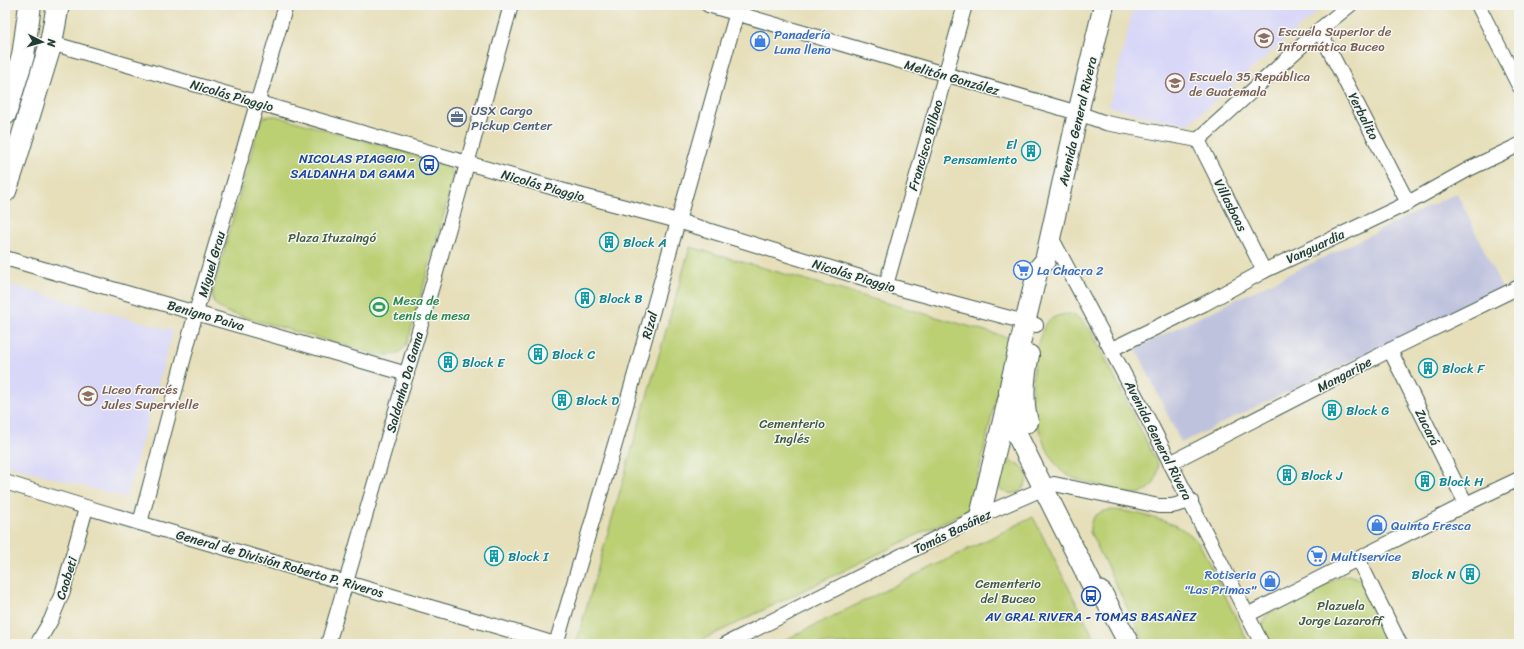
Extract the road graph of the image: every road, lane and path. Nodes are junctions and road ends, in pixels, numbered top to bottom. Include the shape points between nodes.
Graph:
1 (30, 5) edge
2 (42, 5) edge
3 (58, 5) edge
4 (286, 5) edge
5 (511, 5) edge
6 (708, 5) edge
7 (965, 5) edge
8 (1104, 5) edge
9 (1350, 5) edge
10 (1478, 5) edge
11 (738, 9) edge
12 (1319, 30) junction
13 (51, 43) junction
14 (944, 75) junction
15 (1519, 86) edge
16 (258, 102) junction
17 (1078, 113) junction
18 (5, 114) edge
19 (1198, 140) junction
20 (1519, 145) edge
21 (468, 163) junction
22 (5, 191) edge
23 (1408, 203) junction
24 (678, 221) junction
25 (1051, 238) junction
26 (5, 258) edge
27 (1264, 271) junction
28 (886, 285) junction
29 (1519, 287) edge
30 (196, 312) junction
31 (1030, 323) junction
32 (1112, 349) junction
33 (1390, 350) junction
34 (407, 374) junction
35 (1010, 392) junction
36 (1170, 463) junction
37 (1519, 479) edge
38 (5, 482) edge
39 (1048, 486) junction
40 (1191, 501) junction
41 (1466, 504) junction
42 (86, 508) junction
43 (980, 516) junction
44 (140, 523) junction
45 (1358, 559) junction
46 (346, 582) junction
47 (1247, 615) junction
48 (37, 644) edge
49 (328, 644) edge
50 (556, 644) edge
51 (726, 644) edge
52 (1129, 644) edge
53 (1262, 644) edge
54 (1400, 644) edge

1 - 18 main road via 23,56
2 - 13 main road via 41,33
3 - 13 main road
4 - 16 street, Miguel Grau
5 - 21 street, Saldanha Da Gama
6 - 11 street, Melitón González
7 - 14 street, Francisco Bilbao
8 - 17 main road, Avenida General Rivera
9 - 12 street
10 - 15 street
11 - 14 street, Melitón González
11 - 24 street, Rizal
12 - 19 street
12 - 23 street, Yerbalito
13 - 16 street, Nicolás Piaggio
13 - 22 main road
14 - 17 street, Melitón González
14 - 28 street, Francisco Bilbao
16 - 21 street, Nicolás Piaggio
16 - 30 street, Miguel Grau
17 - 19 street, Melitón González via 1106,123
17 - 25 main road, Avenida General Rivera
19 - 27 street, Villasboas
20 - 23 street, Vanguardia
21 - 24 street, Nicolás Piaggio
21 - 34 street, Saldanha Da Gama
23 - 27 street, Vanguardia
24 - 28 street, Nicolás Piaggio
24 - 50 street, Rizal
25 - 31 main road, Avenida General Rivera via 1045,261 1049,273
25 - 32 street, Avenida General Rivera
26 - 30 street, Benigno Paiva
27 - 32 street, Vanguardia
28 - 31 street, Nicolás Piaggio
29 - 33 street, Mangaripe
30 - 34 street, Benigno Paiva
30 - 44 street, Miguel Grau
31 - 35 main road, Avenida General Rivera via 1011,381
31 - 39 main road, Avenida General Rivera via 1024,393 1026,413 1030,434
32 - 36 street, Avenida General Rivera
33 - 36 street, Mangaripe
33 - 41 street, Zucará
34 - 46 street, Saldanha Da Gama
35 - 39 main road, Avenida General Rivera via 1019,439
35 - 43 main road
36 - 40 street, Avenida General Rivera
37 - 41 street
38 - 42 street, General de División Roberto P. Riveros
39 - 40 street via 1159,506 1172,506
39 - 43 street, Tomás Basáñez
39 - 52 main road, Avenida General Rivera via 1103,580 1102,593
40 - 47 street, Avenida General Rivera
41 - 45 street
42 - 44 street, General de División Roberto P. Riveros
42 - 48 street, Caobeti via 64,591
43 - 51 street, Tomás Basáñez
44 - 46 street, General de División Roberto P. Riveros
45 - 47 street
45 - 54 street
46 - 49 street, Saldanha Da Gama
46 - 50 street, General de División Roberto P. Riveros
47 - 53 street, Avenida General Rivera

